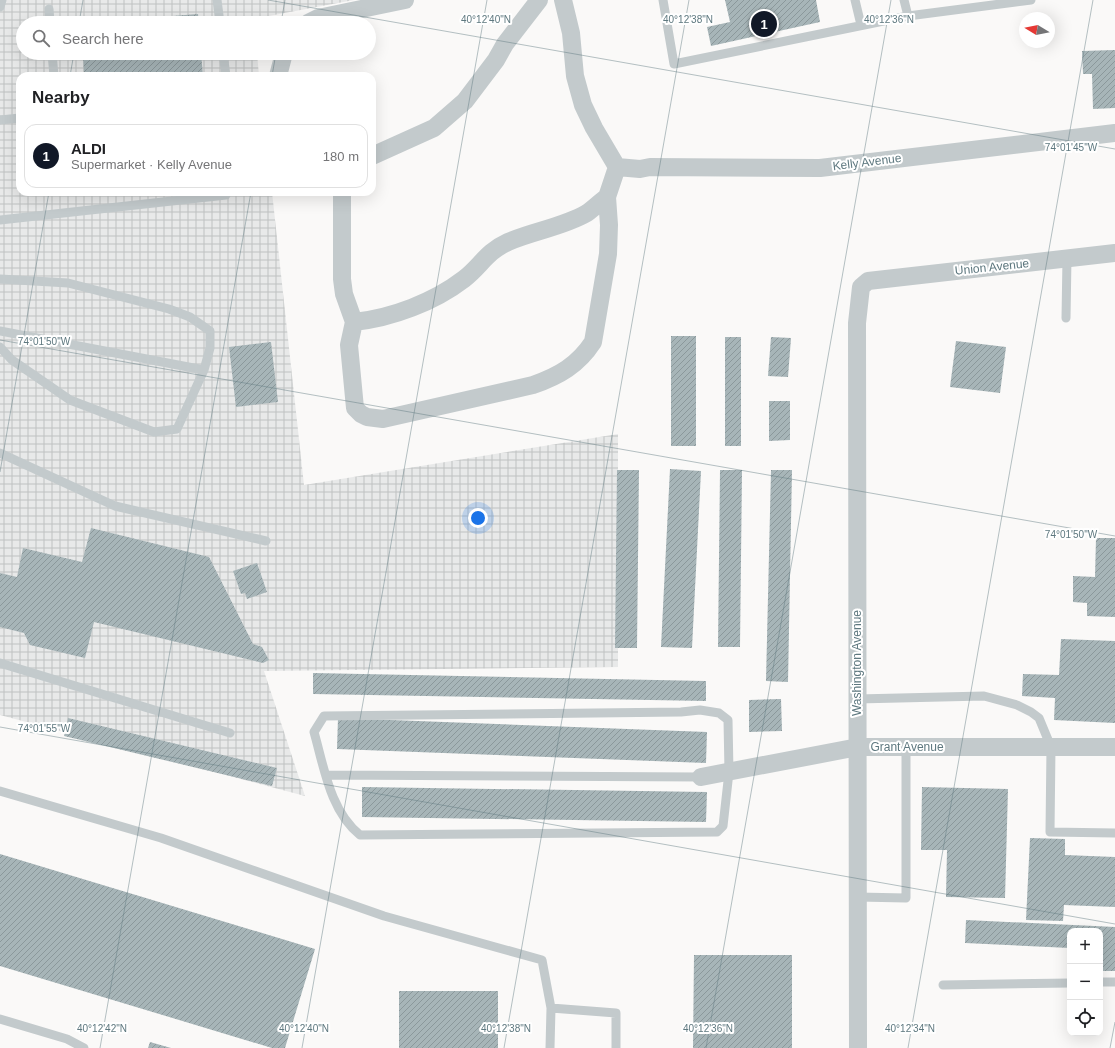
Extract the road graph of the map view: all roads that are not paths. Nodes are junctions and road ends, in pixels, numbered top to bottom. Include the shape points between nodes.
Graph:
1 (2, 0) edge
2 (217, 0) edge
3 (405, 0) edge
4 (539, 0) edge
5 (563, 0) edge
6 (663, 0) edge
7 (855, 0) edge
8 (904, 0) edge
9 (1031, 0) edge
10 (0, 7) edge
11 (49, 9) dead end
12 (50, 16) edge
13 (219, 16) edge
14 (328, 16) edge
15 (908, 16) junction
16 (861, 26) junction
17 (53, 60) edge
18 (224, 60) edge
19 (282, 60) edge
20 (54, 72) edge
21 (225, 72) edge
22 (279, 72) edge
23 (16, 118) edge
24 (0, 120) edge
25 (1115, 133) edge
26 (376, 154) edge
27 (617, 167) junction
28 (217, 196) edge
29 (342, 196) edge
30 (607, 198) junction
31 (0, 220) edge
32 (1115, 253) edge
33 (1067, 258) junction
34 (0, 279) edge
35 (868, 281) joint
36 (1066, 318) dead end
37 (354, 322) junction
38 (0, 331) edge
39 (0, 347) edge
40 (204, 370) junction
41 (0, 453) edge
42 (266, 541) dead end
43 (0, 663) edge
44 (857, 699) junction
45 (230, 733) dead end
46 (858, 747) junction
47 (906, 747) junction
48 (1051, 747) junction
49 (1115, 747) edge
50 (729, 772) junction
51 (326, 775) junction
52 (702, 777) joint
53 (0, 791) edge
54 (1115, 833) edge
55 (858, 897) junction
56 (1067, 982) edge
57 (1103, 982) edge
58 (1115, 982) edge
59 (943, 985) dead end
60 (551, 1008) junction
61 (0, 1019) edge
62 (84, 1048) edge
63 (550, 1048) edge
64 (616, 1048) edge
65 (858, 1048) edge

1 - 10 lane
2 - 13 lane
3 - 14 street
4 - 26 street via 465,101 434,128
5 - 27 street via 571,33 575,76 583,105
6 - 16 lane via 674,64
7 - 16 lane
8 - 15 lane
9 - 15 lane
11 - 12 lane
15 - 16 lane
17 - 20 lane
18 - 21 lane
19 - 22 street
23 - 24 lane
25 - 27 street, Kelly Avenue via 820,168
27 - 30 street
28 - 31 lane
29 - 37 street via 342,279 344,294
30 - 37 street via 588,212 571,220 508,242 494,250 465,279 433,298 370,320
30 - 37 street via 608,254 593,342 572,368 553,378 533,385 382,419 367,417 355,408 349,345
32 - 33 street, Union Avenue
33 - 35 street, Union Avenue
33 - 36 lane
34 - 40 lane via 68,283 169,309 190,317 210,331 210,348
35 - 44 street, Washington Avenue via 861,287 857,323
38 - 40 lane
39 - 40 lane via 12,360 70,400 154,432 177,429
41 - 42 lane via 115,506
43 - 45 lane
44 - 46 street, Washington Avenue
44 - 48 lane via 984,696 1017,705 1039,718
46 - 47 street, Grant Avenue
46 - 50 street, Grant Avenue
46 - 55 street, Washington Avenue
47 - 48 street, Grant Avenue
47 - 55 lane via 906,898
48 - 49 street, Grant Avenue
48 - 54 lane via 1050,832
50 - 51 lane via 723,826 716,832 373,836 360,835 350,828 334,802
50 - 51 lane via 728,720 719,713 700,710 324,716 314,732
50 - 52 street, Grant Avenue
51 - 52 lane
53 - 60 lane via 161,838 384,916 542,960
55 - 65 street, Washington Avenue
56 - 59 lane
57 - 58 lane
60 - 63 lane
60 - 64 lane via 616,1013
61 - 62 lane via 67,1039

